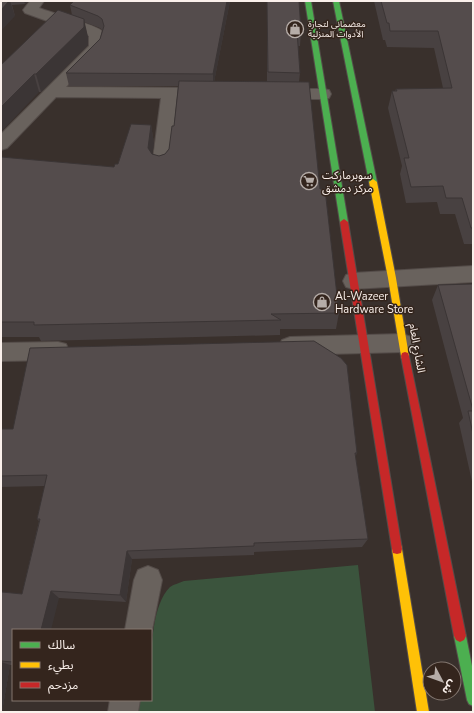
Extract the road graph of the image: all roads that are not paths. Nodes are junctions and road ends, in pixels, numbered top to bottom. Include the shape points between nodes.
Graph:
1 (308, 1) edge
2 (336, 1) edge
3 (27, 7) edge
4 (51, 92) junction
5 (170, 93) junction
6 (224, 93) edge
7 (262, 94) edge
8 (323, 94) junction
9 (1, 144) edge
10 (161, 166) edge
11 (473, 274) edge
12 (392, 278) junction
13 (353, 281) junction
14 (403, 343) junction
15 (363, 344) junction
16 (269, 346) edge
17 (80, 351) edge
18 (1, 352) edge
19 (148, 580) dead end
20 (139, 629) edge
21 (473, 700) edge
22 (126, 701) edge
23 (123, 712) edge
24 (423, 712) edge

1 - 8 main road
2 - 12 main road, الشارع العام
3 - 4 street via 97,34 96,47
4 - 5 street
4 - 9 street
5 - 6 street
5 - 10 street
7 - 8 street
8 - 13 main road
11 - 12 street
12 - 13 street
12 - 14 main road, الشارع العام
13 - 15 main road
14 - 15 street
14 - 21 main road, الشارع العام
15 - 16 street
15 - 24 main road
17 - 18 street
19 - 20 street
22 - 23 street

